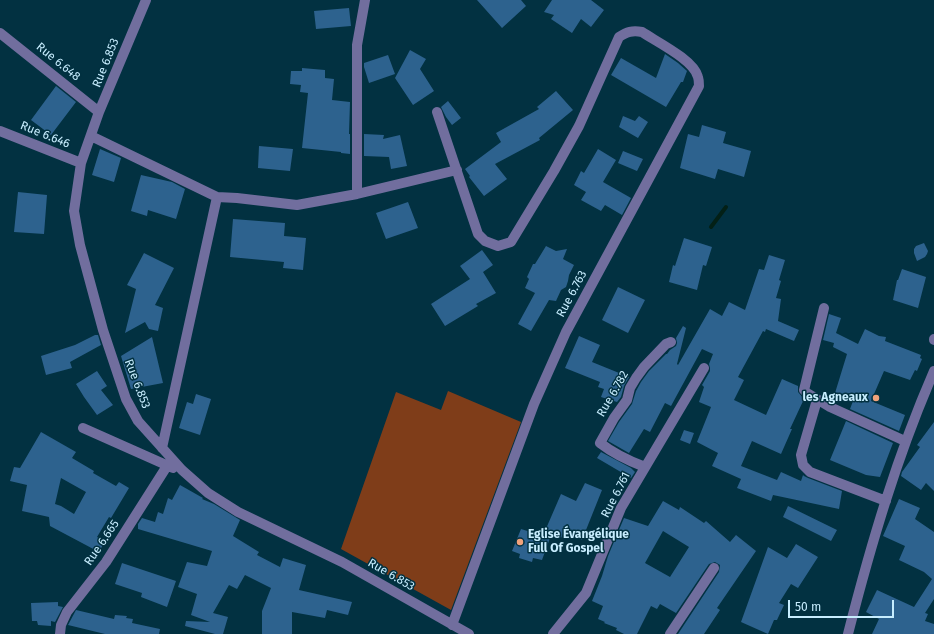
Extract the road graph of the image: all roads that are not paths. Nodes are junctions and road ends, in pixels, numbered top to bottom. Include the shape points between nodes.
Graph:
1 (146, 0) edge
2 (365, 0) edge
3 (0, 33) edge
4 (100, 112) junction
5 (437, 112) dead end
6 (0, 130) edge
7 (91, 136) junction
8 (81, 163) junction
9 (457, 170) junction
10 (357, 194) junction
11 (217, 197) junction
12 (824, 308) dead end
13 (671, 342) dead end
14 (704, 368) dead end
15 (934, 371) edge
16 (817, 400) junction
17 (83, 428) dead end
18 (905, 441) junction
19 (162, 448) junction
20 (167, 466) junction
21 (645, 467) junction
22 (182, 470) junction
23 (886, 501) junction
24 (714, 568) dead end
25 (452, 625) junction
26 (60, 634) edge
27 (469, 634) edge
28 (553, 634) edge
29 (670, 634) edge
30 (848, 634) edge

1 - 4 street, Rue 6.853
2 - 10 street via 357,45
3 - 4 street, Rue 6.648
4 - 7 street, Rue 6.853
5 - 9 street
6 - 8 street, Rue 6.646
7 - 8 street, Rue 6.853
7 - 11 street
8 - 19 street, Rue 6.853 via 74,211 80,245 103,330 126,398 138,421
9 - 10 street
9 - 25 street, Rue 6.763 via 478,234 485,241 498,246 511,242 579,126 619,37 627,32 642,32 687,61 699,77 699,86 547,371
10 - 11 street via 297,205
11 - 19 street
12 - 16 street via 804,387 807,393
13 - 21 street, Rue 6.782 via 666,344 636,378 627,400 600,443 630,462
14 - 21 street, Rue 6.761
15 - 18 street
16 - 18 street
16 - 23 street via 801,455 803,465 810,472
17 - 20 street
18 - 23 street
19 - 22 street, Rue 6.853
20 - 22 street
20 - 26 street, Rue 6.665 via 106,562 67,612
21 - 28 street, Rue 6.761 via 618,515 586,593
22 - 25 street, Rue 6.853 via 208,493 238,512 342,562
23 - 30 street
24 - 29 street
25 - 27 street, Rue 6.853

